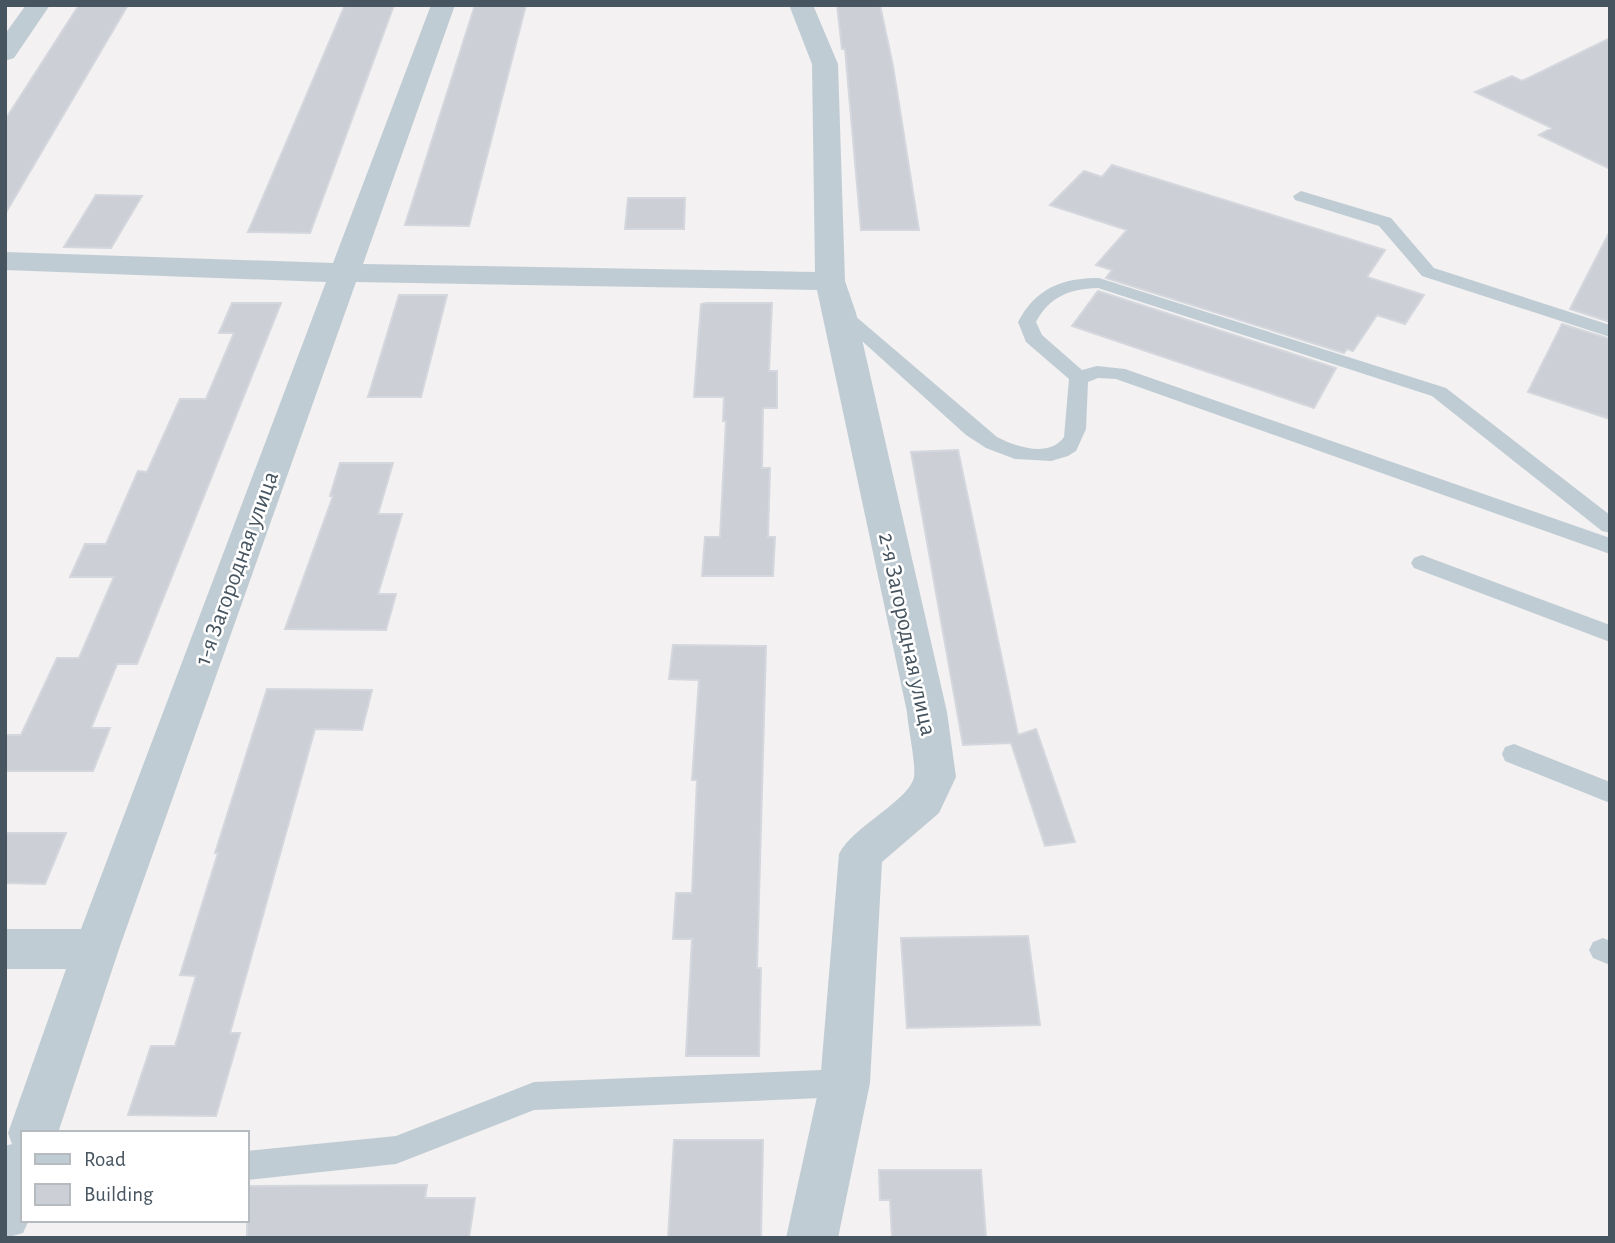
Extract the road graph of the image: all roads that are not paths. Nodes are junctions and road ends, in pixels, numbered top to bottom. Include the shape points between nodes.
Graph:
1 (38, 5) edge
2 (443, 5) edge
3 (801, 5) edge
4 (5, 54) edge
5 (1301, 196) dead end
6 (5, 261) edge
7 (344, 273) junction
8 (835, 297) junction
9 (1610, 331) edge
10 (1079, 379) junction
11 (1610, 526) edge
12 (1610, 545) edge
13 (1422, 563) dead end
14 (1610, 634) edge
15 (1514, 754) dead end
16 (1610, 793) edge
17 (96, 949) junction
18 (5, 950) edge
19 (845, 1083) junction
20 (34, 1131) edge
21 (248, 1166) edge
22 (812, 1238) edge

1 - 4 street
2 - 7 street, 1-я Загородная улица
3 - 8 street, 2-я Загородная улица via 825,64
5 - 9 lane via 1385,222 1428,272
6 - 7 street
7 - 8 street
7 - 17 street, 1-я Загородная улица
8 - 10 lane via 996,446 1022,454 1062,451 1073,440 1078,418 1074,393
8 - 19 street, 2-я Загородная улица via 927,712 935,777 924,801 862,854
10 - 11 lane via 1033,338 1027,322 1033,307 1049,294 1066,285 1099,283 1439,392
10 - 12 lane via 1097,372 1146,380
13 - 14 lane
15 - 16 lane
17 - 18 street
17 - 20 street, 1-я Загородная улица
19 - 21 lane via 534,1096 396,1150
19 - 22 street, 2-я Загородная улица

